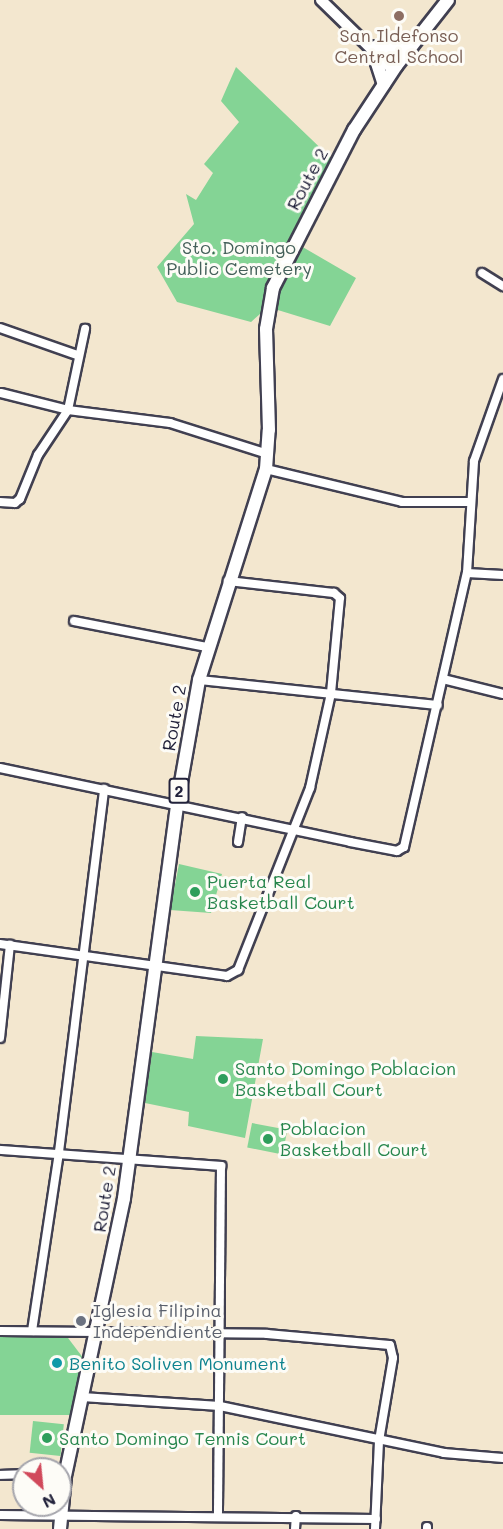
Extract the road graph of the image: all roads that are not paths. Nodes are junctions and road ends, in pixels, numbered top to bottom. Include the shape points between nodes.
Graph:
1 (321, 0) edge
2 (330, 0) edge
3 (448, 0) edge
4 (374, 49) junction
5 (408, 50) junction
6 (395, 68) junction
7 (384, 84) junction
8 (482, 273) dead end
9 (503, 286) edge
10 (0, 328) edge
11 (85, 329) dead end
12 (77, 355) junction
13 (503, 379) edge
14 (501, 389) edge
15 (1, 393) edge
16 (68, 410) junction
17 (268, 454) junction
18 (266, 469) junction
19 (0, 502) edge
20 (470, 502) junction
21 (467, 573) junction
22 (503, 575) edge
23 (228, 581) junction
24 (74, 621) dead end
25 (206, 647) junction
26 (443, 679) junction
27 (199, 680) junction
28 (331, 693) junction
29 (503, 694) edge
30 (438, 705) junction
31 (0, 768) edge
32 (104, 789) junction
33 (177, 805) junction
34 (242, 817) junction
35 (296, 829) junction
36 (238, 842) dead end
37 (5, 944) edge
38 (82, 954) junction
39 (155, 963) junction
40 (0, 1038) edge
41 (0, 1150) edge
42 (59, 1152) junction
43 (129, 1158) junction
44 (96, 1330) junction
45 (0, 1331) edge
46 (32, 1331) junction
47 (218, 1333) junction
48 (82, 1397) junction
49 (220, 1406) junction
50 (379, 1441) junction
51 (67, 1457) edge
52 (503, 1458) edge
53 (218, 1516) junction
54 (296, 1516) junction
55 (42, 1517) edge
56 (376, 1519) junction
57 (60, 1522) edge
58 (295, 1529) edge
59 (375, 1529) edge

1 - 4 main road
2 - 4 main road
3 - 5 highway, Route 2 / 2
4 - 5 highway
4 - 6 main road
4 - 7 highway
5 - 6 highway, Route 2 / 2
6 - 7 highway, Route 2 / 2
7 - 17 highway, Route 2 / 2 via 336,162 273,288 266,329
8 - 9 street
10 - 12 street
11 - 12 street
12 - 16 street
13 - 14 street
14 - 20 street via 474,461
15 - 16 street
16 - 17 street via 170,423
16 - 19 street via 38,455 20,499 15,503
17 - 18 highway, Route 2 / 2
18 - 20 street via 402,502
18 - 23 highway, Route 2 / 2
20 - 21 street
21 - 22 street
21 - 26 street
23 - 25 highway, Route 2 / 2
23 - 28 street via 338,594
24 - 25 street
25 - 27 highway, Route 2 / 2
26 - 29 street
26 - 30 street
27 - 28 street
27 - 33 highway, Route 2 / 2
28 - 30 street
28 - 35 street via 310,788
30 - 35 street via 404,847 397,851
31 - 32 street
32 - 33 street
32 - 38 street
33 - 34 street
33 - 39 highway, Route 2 / 2
34 - 35 street
34 - 36 street
35 - 39 street via 236,973 220,975
37 - 38 street
37 - 40 street
38 - 39 street
38 - 42 street
39 - 43 highway, Route 2 / 2
41 - 42 street
42 - 43 street
42 - 46 street
43 - 44 highway, Route 2 / 2
43 - 47 street via 221,1166
44 - 46 street
44 - 47 street
44 - 48 highway, Route 2 / 2
45 - 46 street
47 - 49 street
47 - 50 street via 390,1345 393,1358
48 - 49 street
48 - 51 highway, Route 2 / 2
49 - 50 street
49 - 53 street
50 - 52 street via 444,1453
50 - 56 street
53 - 54 street
53 - 57 street
54 - 56 street
54 - 58 street
55 - 57 street
56 - 59 street

